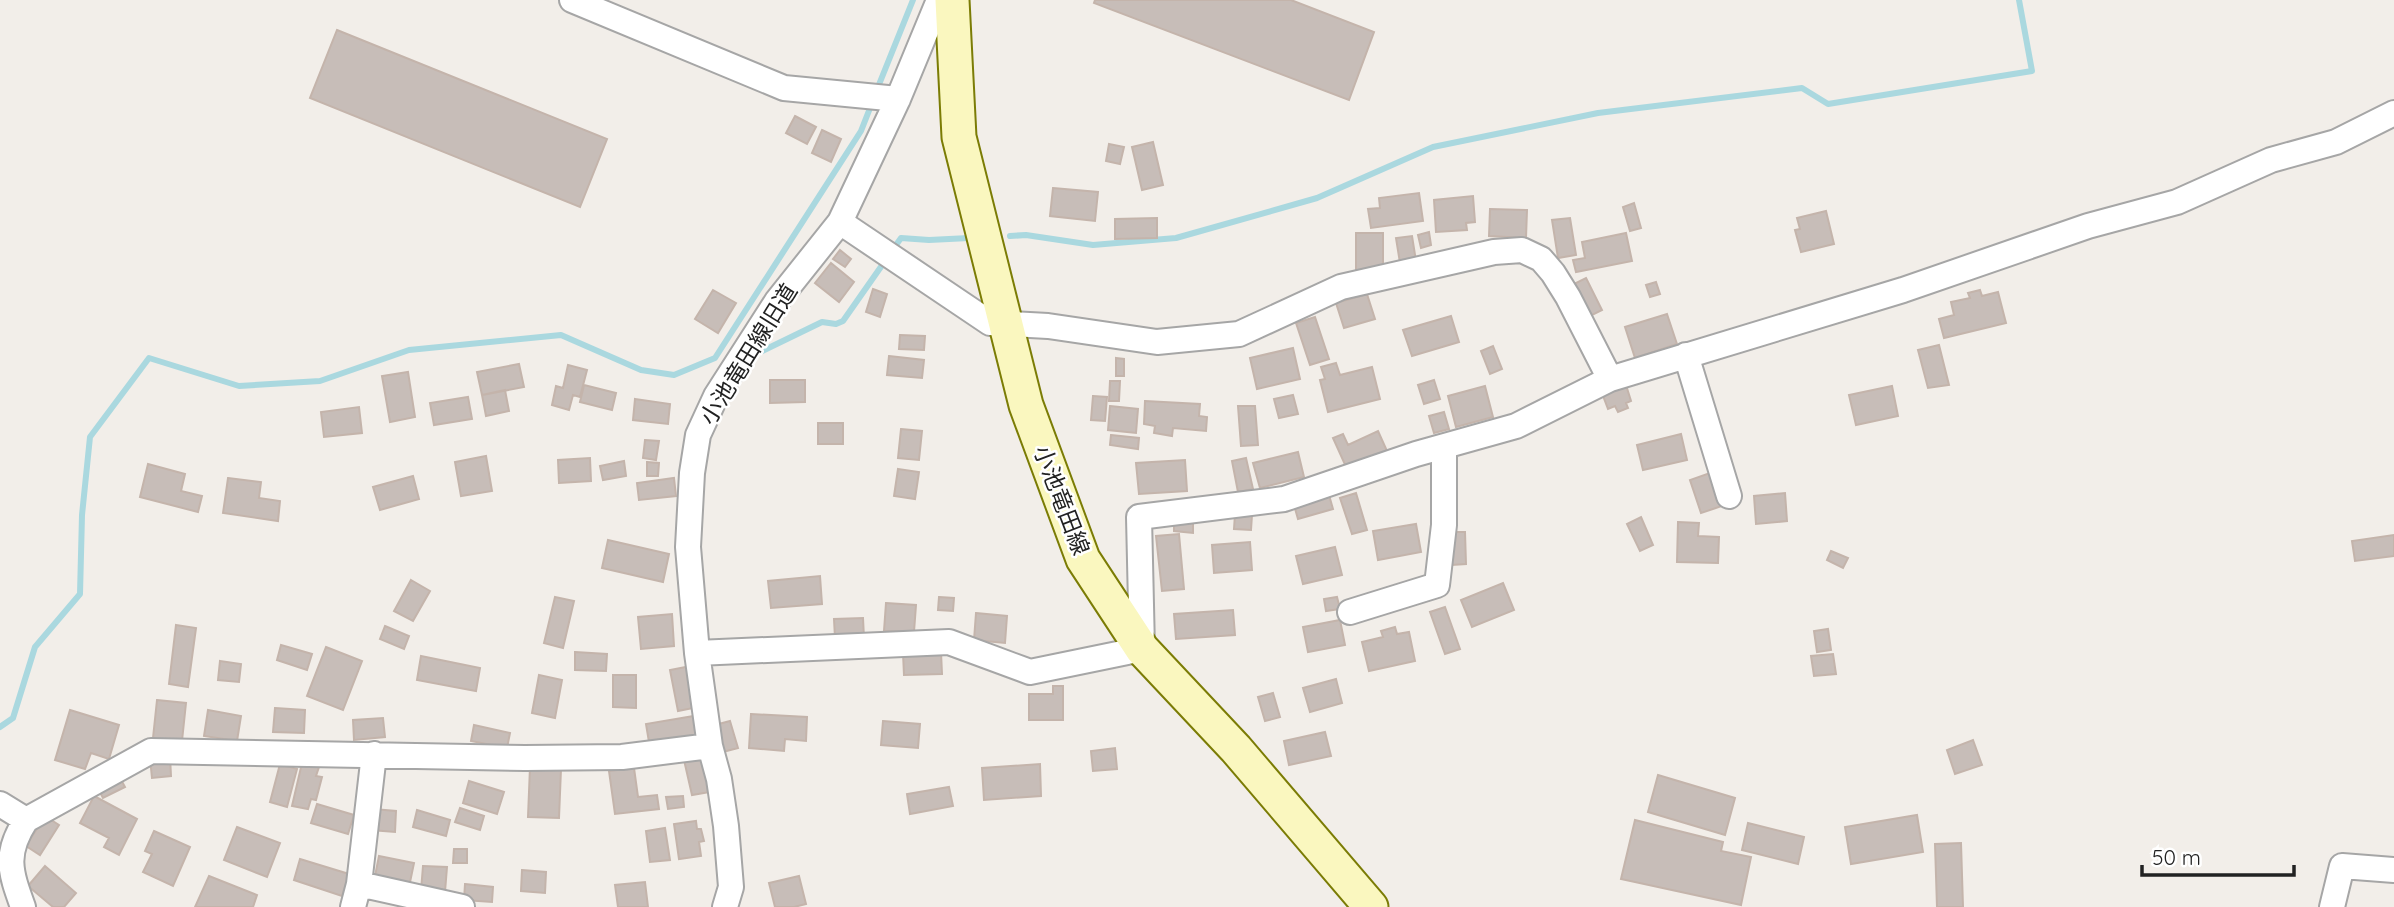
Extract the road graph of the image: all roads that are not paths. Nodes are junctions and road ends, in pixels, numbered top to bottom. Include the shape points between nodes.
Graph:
1 (572, 0) edge
2 (939, 0) edge
3 (952, 0) edge
4 (881, 97) junction
5 (2394, 113) edge
6 (839, 222) junction
7 (1005, 324) junction
8 (1686, 355) junction
9 (1610, 379) junction
10 (1444, 447) junction
11 (1729, 496) dead end
12 (1350, 612) dead end
13 (1142, 649) junction
14 (697, 653) junction
15 (710, 746) junction
16 (374, 754) junction
17 (0, 804) edge
18 (26, 820) junction
19 (2394, 870) edge
20 (356, 895) edge
21 (23, 907) edge
22 (462, 907) edge
23 (725, 907) edge
24 (1371, 907) edge
25 (2332, 907) edge

1 - 4 street via 784,88
2 - 4 street, 小池竜田線旧道
3 - 7 main road, 小池竜田線 via 960,137
4 - 6 street, 小池竜田線旧道
5 - 8 street via 2336,142 2271,160 2177,202 2088,226 1903,290
6 - 7 street via 990,323
6 - 14 street, 小池竜田線旧道 via 776,301 716,396 698,435 688,547
7 - 9 street via 1157,342 1239,334 1342,287 1494,252 1522,250 1541,259 1553,273
7 - 13 main road, 小池竜田線 via 1026,405 1083,559
8 - 9 street
8 - 11 street
9 - 10 street via 1516,426
10 - 12 street via 1444,525 1437,585
10 - 13 street via 1284,499 1139,517
13 - 14 street via 1030,672 949,642
13 - 24 main road, 小池竜田線 via 1236,749
14 - 15 street, 小池竜田線旧道
15 - 16 street via 622,757
15 - 23 street, 小池竜田線旧道 via 726,826 731,887
16 - 18 street via 151,751
16 - 20 street
17 - 18 street
18 - 21 street via 10,856
19 - 25 street via 2342,866
20 - 22 street

